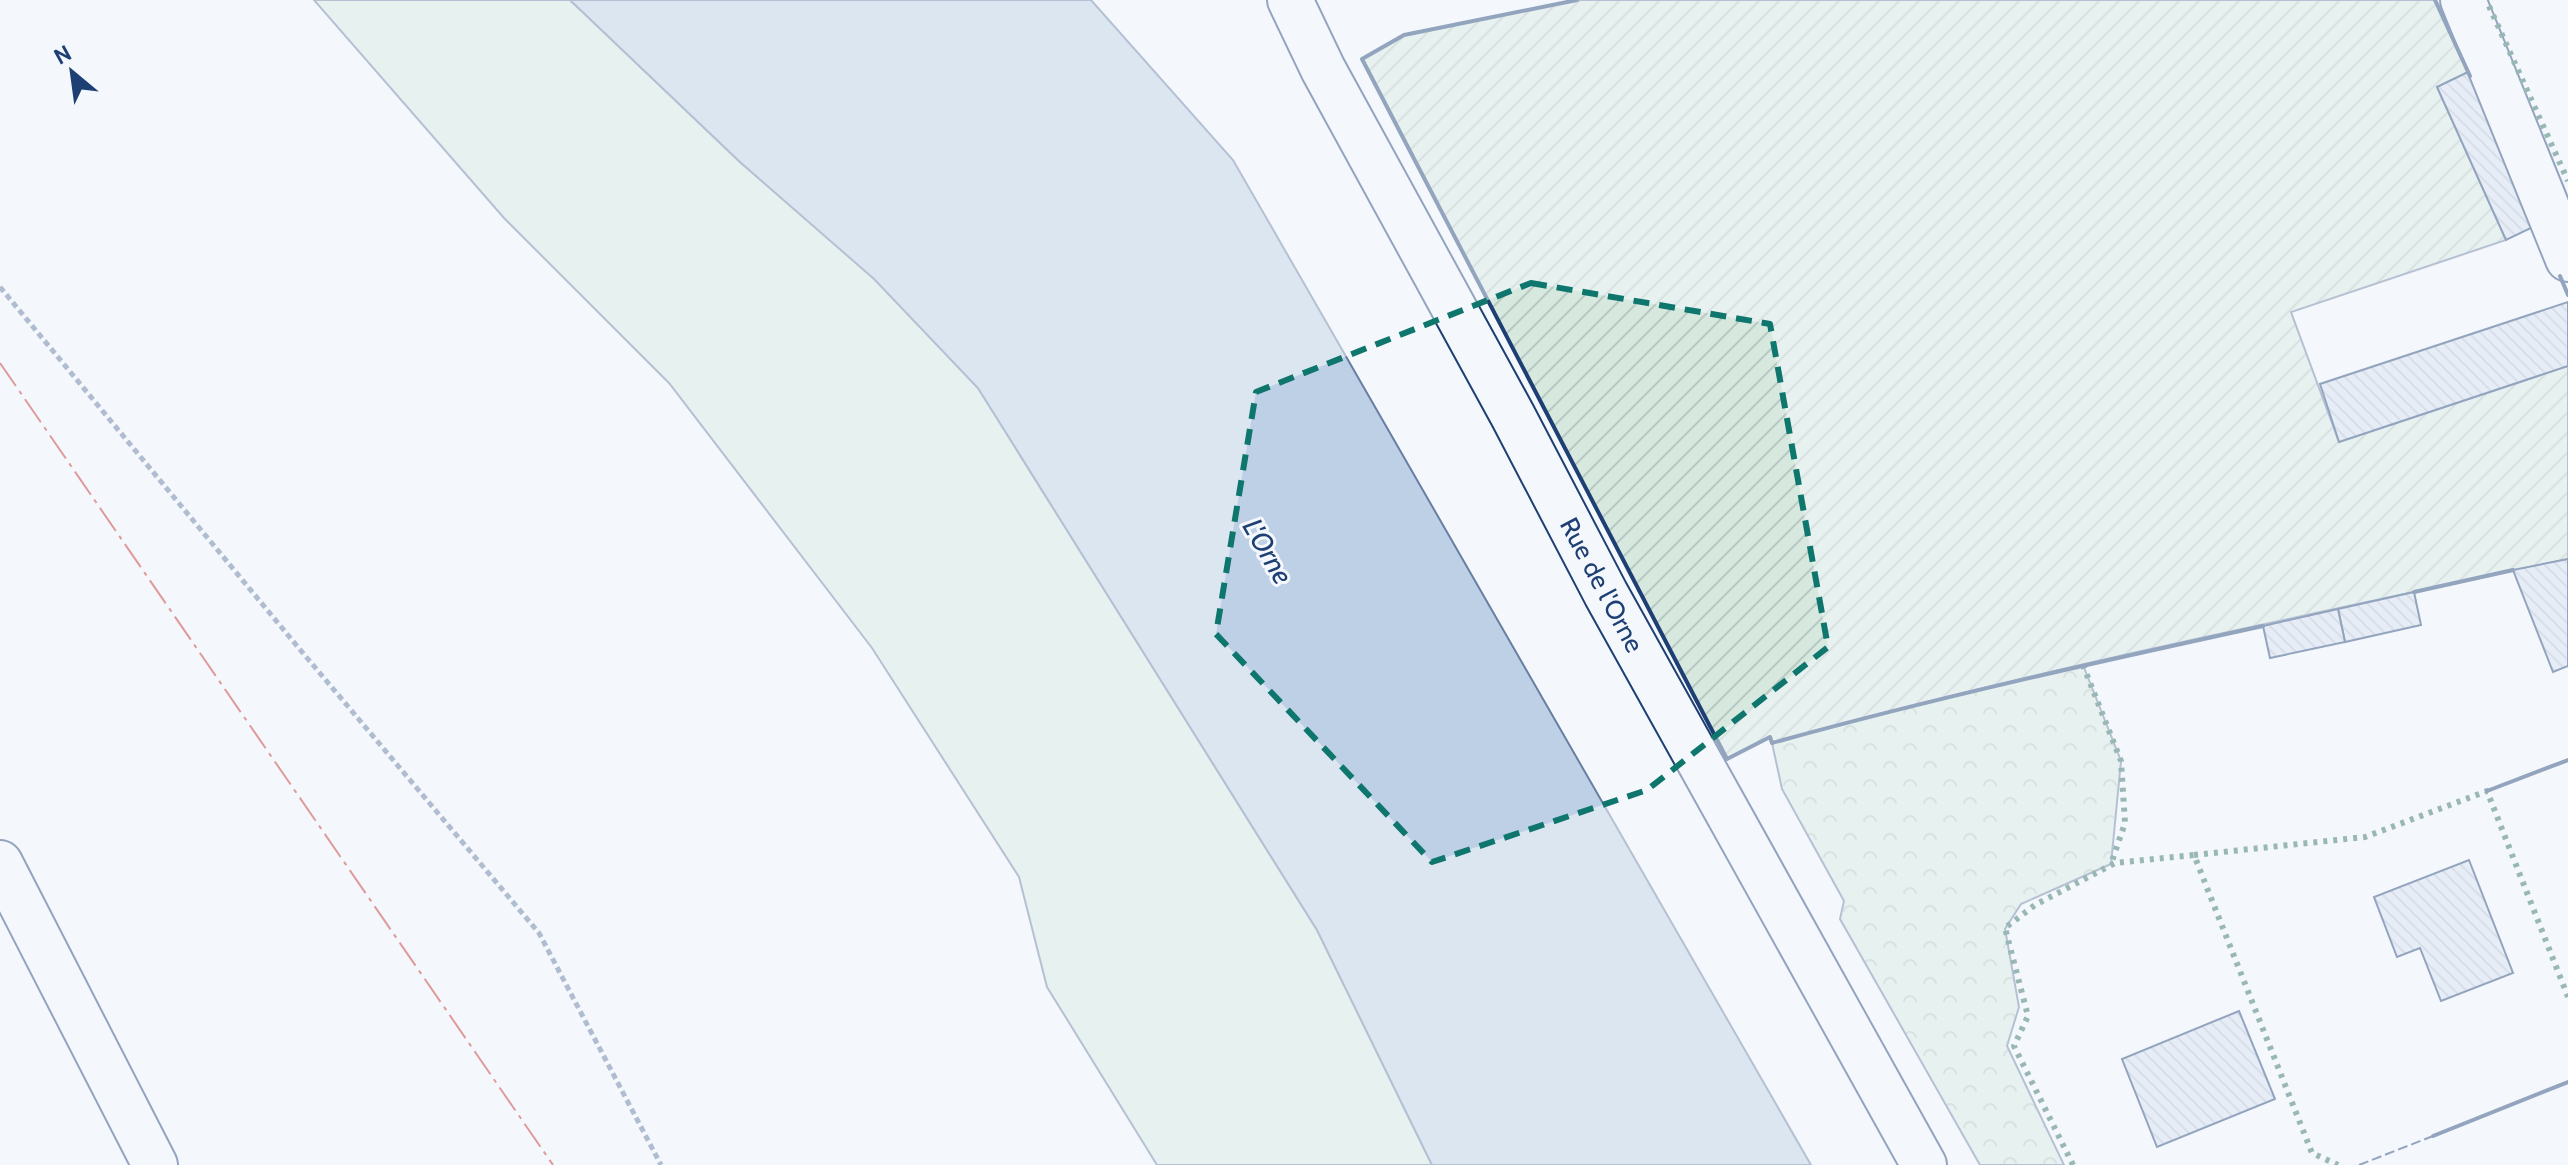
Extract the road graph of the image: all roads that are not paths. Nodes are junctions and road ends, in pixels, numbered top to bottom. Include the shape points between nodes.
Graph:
1 (1290, 0) edge
2 (2463, 0) edge
3 (2568, 259) edge
4 (0, 863) edge
5 (155, 1165) edge
6 (1924, 1165) edge

1 - 6 street, Rue de l'Orne via 1613,608
2 - 3 street
4 - 5 street

